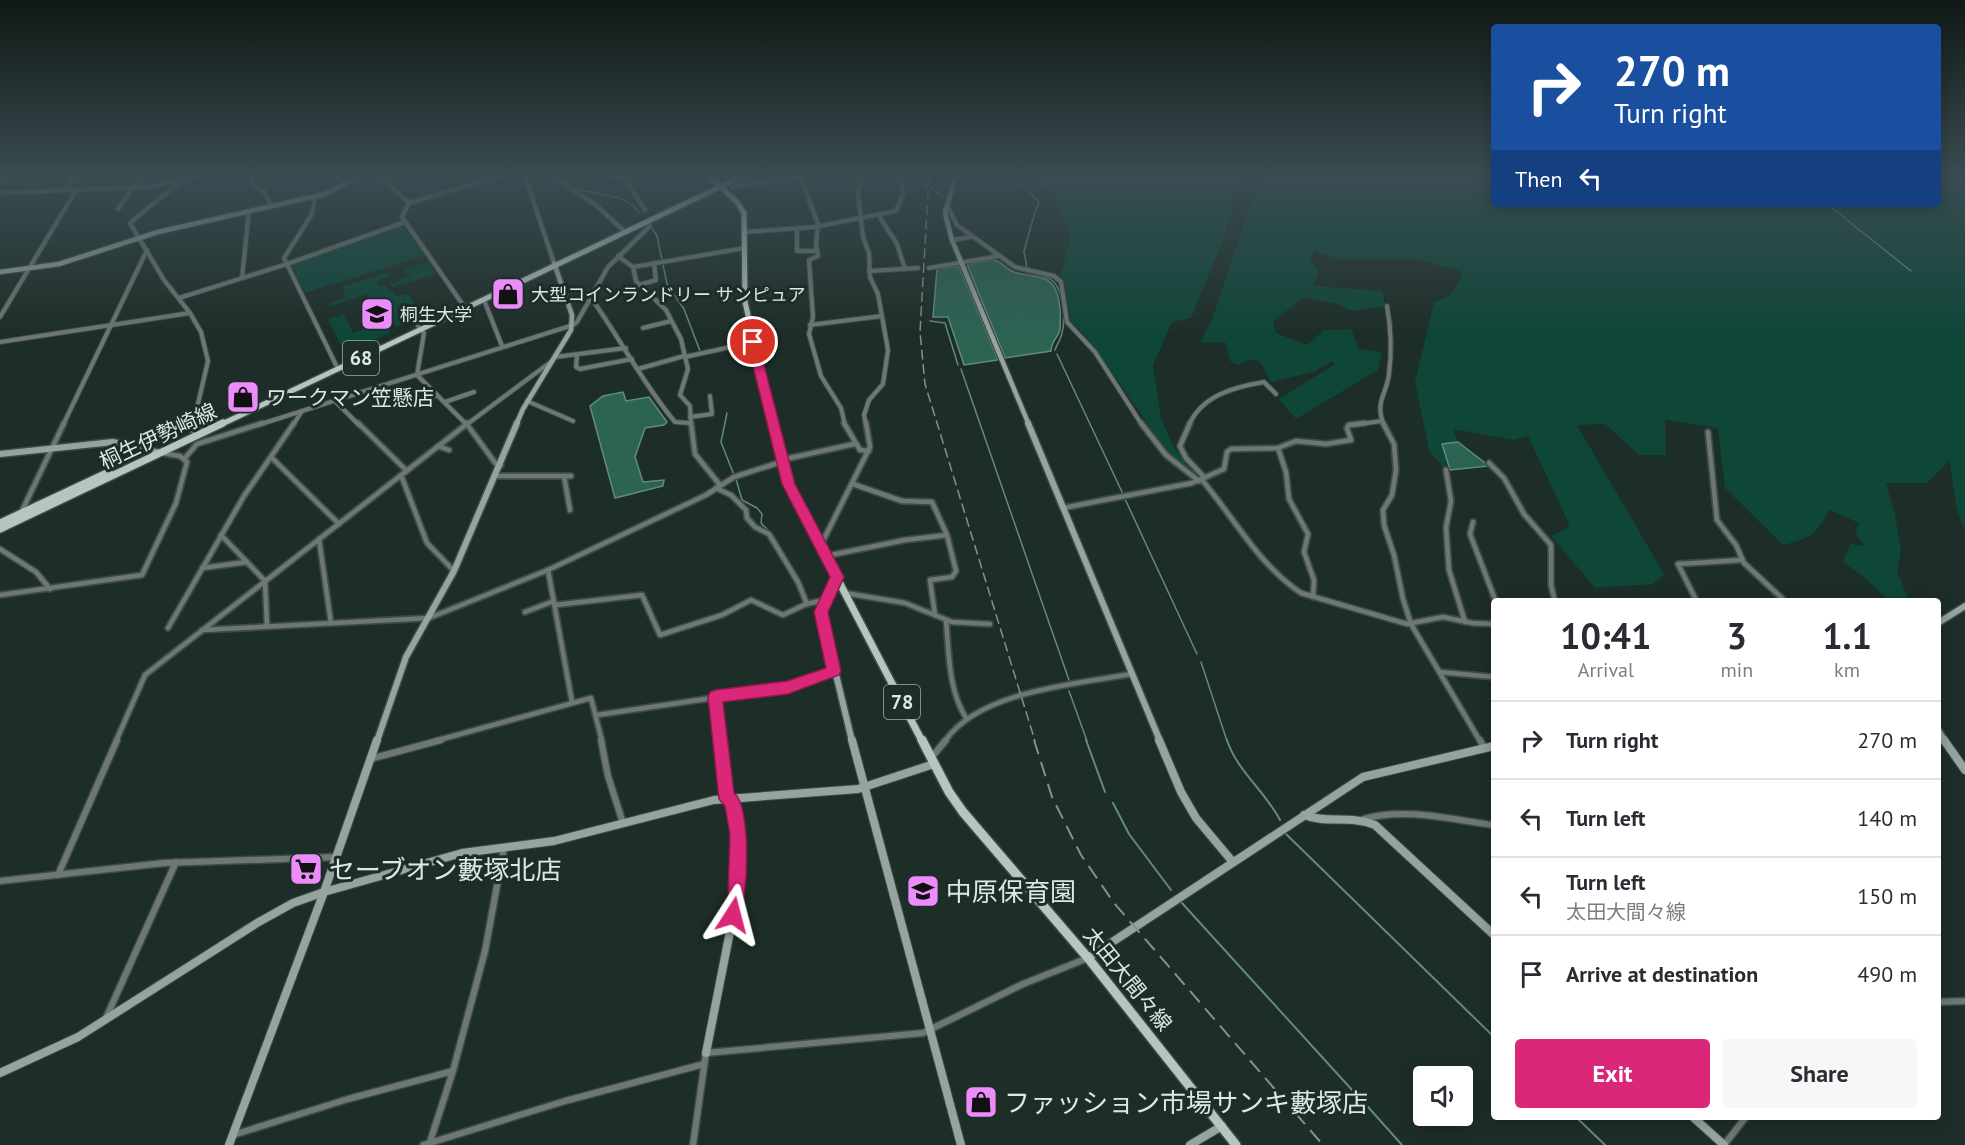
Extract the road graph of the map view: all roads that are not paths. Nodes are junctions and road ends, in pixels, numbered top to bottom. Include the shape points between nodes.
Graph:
1 (52, 229) edge
2 (134, 229) edge
3 (174, 229) edge
4 (247, 229) edge
5 (302, 229) edge
6 (384, 229) edge
7 (410, 229) edge
8 (542, 229) edge
9 (634, 229) edge
10 (647, 229) edge
11 (789, 229) edge
12 (797, 229) edge
13 (818, 229) edge
14 (862, 229) edge
15 (888, 229) edge
16 (948, 229) edge
17 (962, 229) edge
18 (622, 230) edge
19 (745, 232) joint
20 (971, 237) junction
21 (139, 238) junction
22 (952, 240) junction
23 (745, 248) junction
24 (147, 250) junction
25 (817, 251) junction
26 (618, 256) junction
27 (1000, 256) junction
28 (654, 263) junction
29 (961, 263) junction
30 (287, 264) junction
31 (554, 265) junction
32 (633, 267) junction
33 (29, 268) junction
34 (918, 268) dead end
35 (929, 268) dead end
36 (905, 269) junction
37 (0, 272) edge
38 (869, 272) junction
39 (242, 278) junction
40 (639, 285) junction
41 (179, 298) junction
42 (591, 298) junction
43 (484, 300) junction
44 (463, 305) junction
45 (1387, 306) dead end
46 (190, 313) junction
47 (882, 316) junction
48 (0, 317) edge
49 (671, 321) junction
50 (111, 325) junction
51 (573, 325) junction
52 (810, 325) junction
53 (420, 328) junction
54 (643, 328) dead end
55 (0, 342) edge
56 (753, 342) junction
57 (502, 346) junction
58 (626, 348) junction
59 (577, 355) junction
60 (685, 357) junction
61 (554, 359) junction
62 (632, 359) junction
63 (336, 365) junction
64 (638, 369) junction
65 (417, 374) junction
66 (474, 392) dead end
67 (437, 394) junction
68 (1276, 394) dead end
69 (710, 396) dead end
70 (335, 400) junction
71 (527, 401) junction
72 (445, 402) junction
73 (412, 407) dead end
74 (302, 411) junction
75 (690, 417) junction
76 (573, 420) dead end
77 (1382, 421) junction
78 (466, 423) junction
79 (690, 423) junction
80 (194, 432) junction
81 (1708, 432) dead end
82 (854, 444) junction
83 (438, 446) junction
84 (1278, 448) junction
85 (51, 449) junction
86 (449, 450) dead end
87 (153, 451) junction
88 (868, 451) junction
89 (160, 453) junction
90 (0, 454) edge
91 (271, 457) junction
92 (184, 458) junction
93 (781, 461) junction
94 (1489, 463) dead end
95 (501, 465) junction
96 (1446, 470) dead end
97 (407, 471) junction
98 (401, 475) junction
99 (496, 476) junction
100 (564, 476) junction
101 (571, 476) dead end
102 (1202, 480) junction
103 (852, 484) junction
104 (718, 487) junction
105 (1063, 507) junction
106 (570, 510) dead end
107 (21, 516) junction
108 (1473, 522) dead end
109 (0, 523) edge
110 (339, 524) junction
111 (0, 529) edge
112 (221, 535) junction
113 (947, 535) junction
114 (319, 539) junction
115 (819, 543) junction
116 (0, 549) edge
117 (826, 556) junction
118 (1742, 560) junction
119 (246, 562) junction
120 (202, 568) junction
121 (548, 570) junction
122 (454, 572) junction
123 (837, 577) junction
124 (265, 581) junction
125 (50, 589) junction
126 (845, 593) junction
127 (0, 595) edge
128 (1314, 597) junction
129 (1494, 598) edge
130 (1554, 598) edge
131 (1695, 598) edge
132 (1781, 598) edge
133 (825, 600) junction
134 (555, 603) junction
135 (807, 604) junction
136 (1965, 606) edge
137 (525, 612) dead end
138 (935, 615) junction
139 (429, 618) junction
140 (946, 620) junction
141 (1941, 621) edge
142 (1466, 622) junction
143 (331, 623) junction
144 (990, 624) dead end
145 (1412, 624) junction
146 (1491, 624) edge
147 (267, 626) junction
148 (168, 628) dead end
149 (202, 630) junction
150 (834, 671) junction
151 (1440, 672) junction
152 (1132, 674) junction
153 (1491, 677) edge
154 (715, 697) junction
155 (572, 702) junction
156 (597, 716) junction
157 (966, 718) junction
158 (1941, 734) edge
159 (1491, 746) edge
160 (1484, 747) junction
161 (370, 759) junction
162 (932, 761) junction
163 (1965, 770) edge
164 (864, 788) junction
165 (729, 799) junction
166 (1304, 815) junction
167 (1364, 819) junction
168 (623, 823) junction
169 (1491, 825) edge
170 (504, 848) junction
171 (337, 857) junction
172 (1232, 861) junction
173 (176, 862) junction
174 (58, 875) junction
175 (0, 881) edge
176 (324, 892) junction
177 (1491, 932) edge
178 (1088, 958) junction
179 (1965, 1001) edge
180 (1941, 1002) edge
181 (105, 1020) junction
182 (930, 1032) junction
183 (706, 1053) junction
184 (704, 1064) junction
185 (453, 1071) junction
186 (0, 1073) edge
187 (1696, 1120) edge
188 (1743, 1120) edge
189 (1222, 1126) junction
190 (233, 1135) junction
191 (427, 1144) edge
192 (229, 1145) edge
193 (693, 1145) edge
194 (961, 1145) edge
195 (1190, 1145) edge
196 (1236, 1145) edge
197 (1724, 1145) edge

1 - 33 street
2 - 21 street
3 - 21 street
4 - 39 street
5 - 30 street via 287,251
6 - 30 street
7 - 44 street
8 - 31 street
9 - 31 main road, 桐生伊勢崎線 / 68
10 - 26 street
11 - 19 street
12 - 25 street via 797,251
13 - 25 street
14 - 38 street
15 - 36 street
16 - 22 street
17 - 20 street
18 - 31 main road, 桐生伊勢崎線 / 68
19 - 23 main road, 太田大間々線 / 78
20 - 22 street
20 - 27 street
21 - 24 street
21 - 33 street via 75,260
22 - 29 street
23 - 28 street
23 - 56 main road, 太田大間々線 / 78 via 745,302
24 - 41 street
24 - 50 street
25 - 52 street via 818,257 809,260 813,317
26 - 32 street
26 - 42 street
27 - 29 street
27 - 102 street via 1016,268 1051,274 1060,281 1067,322 1118,384 1165,455
28 - 32 street
28 - 40 street via 656,280
29 - 35 street
29 - 105 street
30 - 39 street
30 - 63 street
31 - 43 main road, 桐生伊勢崎線 / 68
31 - 44 main road, 桐生伊勢崎線 / 68
31 - 51 street
32 - 40 street
33 - 37 street
33 - 48 street
34 - 36 street
36 - 38 street
38 - 47 street
39 - 41 street
40 - 49 street via 663,307
41 - 46 street
42 - 51 street
42 - 58 street
43 - 53 main road, 桐生伊勢崎線 / 68
43 - 57 street
44 - 53 main road, 桐生伊勢崎線 / 68
45 - 77 street via 1391,329 1389,375 1378,402
46 - 50 street
46 - 80 street via 208,353
47 - 52 street
47 - 88 street via 888,350 883,384 868,399 864,415
49 - 54 street
49 - 60 street
50 - 55 street
50 - 85 street
51 - 57 street
51 - 61 street
52 - 82 street via 821,376 841,408
53 - 63 main road, 桐生伊勢崎線 / 68
53 - 65 street via 424,333
53 - 89 main road, 桐生伊勢崎線 / 68
56 - 60 street
56 - 93 main road, 太田大間々線 / 78
57 - 65 street
58 - 59 street
58 - 62 street
59 - 61 street
59 - 62 street via 576,367 580,369
60 - 64 street
60 - 75 street via 688,369 680,394 689,404
61 - 71 street
61 - 78 street
62 - 64 street
63 - 80 main road, 桐生伊勢崎線 / 68
64 - 79 street via 674,421
65 - 67 street
65 - 70 street
66 - 72 street
67 - 72 street
67 - 73 street
68 - 102 street via 1264,382 1233,387 1211,398 1194,413 1180,446
69 - 75 street via 712,414
70 - 74 street
70 - 97 street
71 - 76 street
71 - 95 street
72 - 78 street
74 - 91 street
74 - 92 street via 194,445
75 - 79 street
77 - 84 street via 1349,425 1349,441 1296,441
77 - 145 street via 1394,444 1396,470 1392,495 1382,517
78 - 83 street
78 - 95 street via 496,464
79 - 104 street via 695,454
80 - 87 main road, 桐生伊勢崎線 / 68
81 - 118 street via 1717,520
82 - 88 street
82 - 93 street
83 - 86 street
83 - 97 street
84 - 102 street via 1231,449 1224,469
84 - 128 street via 1289,499 1308,534 1304,552 1314,580
85 - 87 street via 112,442
85 - 90 street
85 - 107 street
87 - 89 street
87 - 107 main road, 桐生伊勢崎線 / 68
88 - 103 street
89 - 92 street
89 - 107 main road, 桐生伊勢崎線 / 68
91 - 110 street
91 - 112 street
92 - 125 street via 187,467 176,503 142,575
93 - 104 street via 734,477
93 - 115 main road, 太田大間々線 / 78 via 788,484
94 - 130 street via 1551,545 1549,580
95 - 99 street
96 - 142 street via 1451,501 1446,528 1449,570
97 - 98 street
98 - 110 street
98 - 122 street via 427,543
99 - 100 street
99 - 122 street
100 - 101 street
100 - 106 street
102 - 105 street
102 - 128 street via 1287,585
103 - 113 street via 902,501 930,501
103 - 115 street
104 - 121 street
104 - 135 street via 746,510 755,528 769,534
105 - 152 street
107 - 109 main road, 桐生伊勢崎線 / 68
107 - 111 main road, 桐生伊勢崎線 / 68
108 - 129 street via 1470,534
110 - 114 street
112 - 119 street
112 - 120 street
113 - 117 street
113 - 138 street via 955,574 930,580
114 - 124 street
114 - 143 street
115 - 117 main road, 太田大間々線 / 78
116 - 125 street via 36,572
117 - 123 main road, 太田大間々線 / 78
118 - 131 street via 1677,564
118 - 132 street
119 - 120 street
119 - 124 street
120 - 148 street
121 - 134 street
121 - 139 street
122 - 139 street
123 - 126 main road, 太田大間々線 / 78
123 - 133 street
124 - 147 street
124 - 149 street
125 - 127 street
126 - 138 street via 895,600
126 - 162 main road, 太田大間々線 / 78
128 - 145 street
133 - 135 street
133 - 150 street via 821,612
134 - 135 street via 642,596 660,635 722,615 751,600 780,614
134 - 137 street
134 - 155 street
136 - 141 street
138 - 140 street
139 - 143 street
139 - 161 street via 406,657
140 - 144 street
140 - 157 street via 952,682
142 - 145 street via 1443,617
142 - 146 street
143 - 147 street
145 - 151 street
147 - 149 street
149 - 174 street via 143,678
150 - 154 street via 788,687
150 - 164 street
151 - 153 street
151 - 160 street
152 - 157 street via 1019,697
152 - 172 street via 1188,807
154 - 156 street
154 - 165 street
155 - 156 street via 592,699
155 - 161 street
156 - 168 street via 608,776
157 - 162 street
158 - 163 street
159 - 160 street
160 - 166 street via 1363,777
161 - 171 street
162 - 164 street
162 - 178 main road, 太田大間々線 / 78 via 963,812
164 - 165 street
164 - 182 street
165 - 168 street
165 - 183 street via 738,835 737,896
166 - 167 street via 1316,819
166 - 172 street
167 - 169 street via 1418,816
167 - 177 street
168 - 170 street via 554,841
170 - 176 street via 452,856
170 - 185 street via 485,951
171 - 173 street
171 - 176 street
172 - 178 street
173 - 174 street
173 - 181 street
174 - 175 street
176 - 181 street via 293,903 257,923
176 - 190 street
178 - 182 street via 1023,984
178 - 189 main road, 太田大間々線 / 78
179 - 180 street
181 - 186 street via 63,1045
182 - 183 street
182 - 194 street
183 - 184 street
184 - 191 street via 565,1101
184 - 193 street
185 - 190 street via 348,1098
185 - 191 street
187 - 197 street
188 - 197 street
189 - 195 street
189 - 196 main road, 太田大間々線 / 78
190 - 192 street

